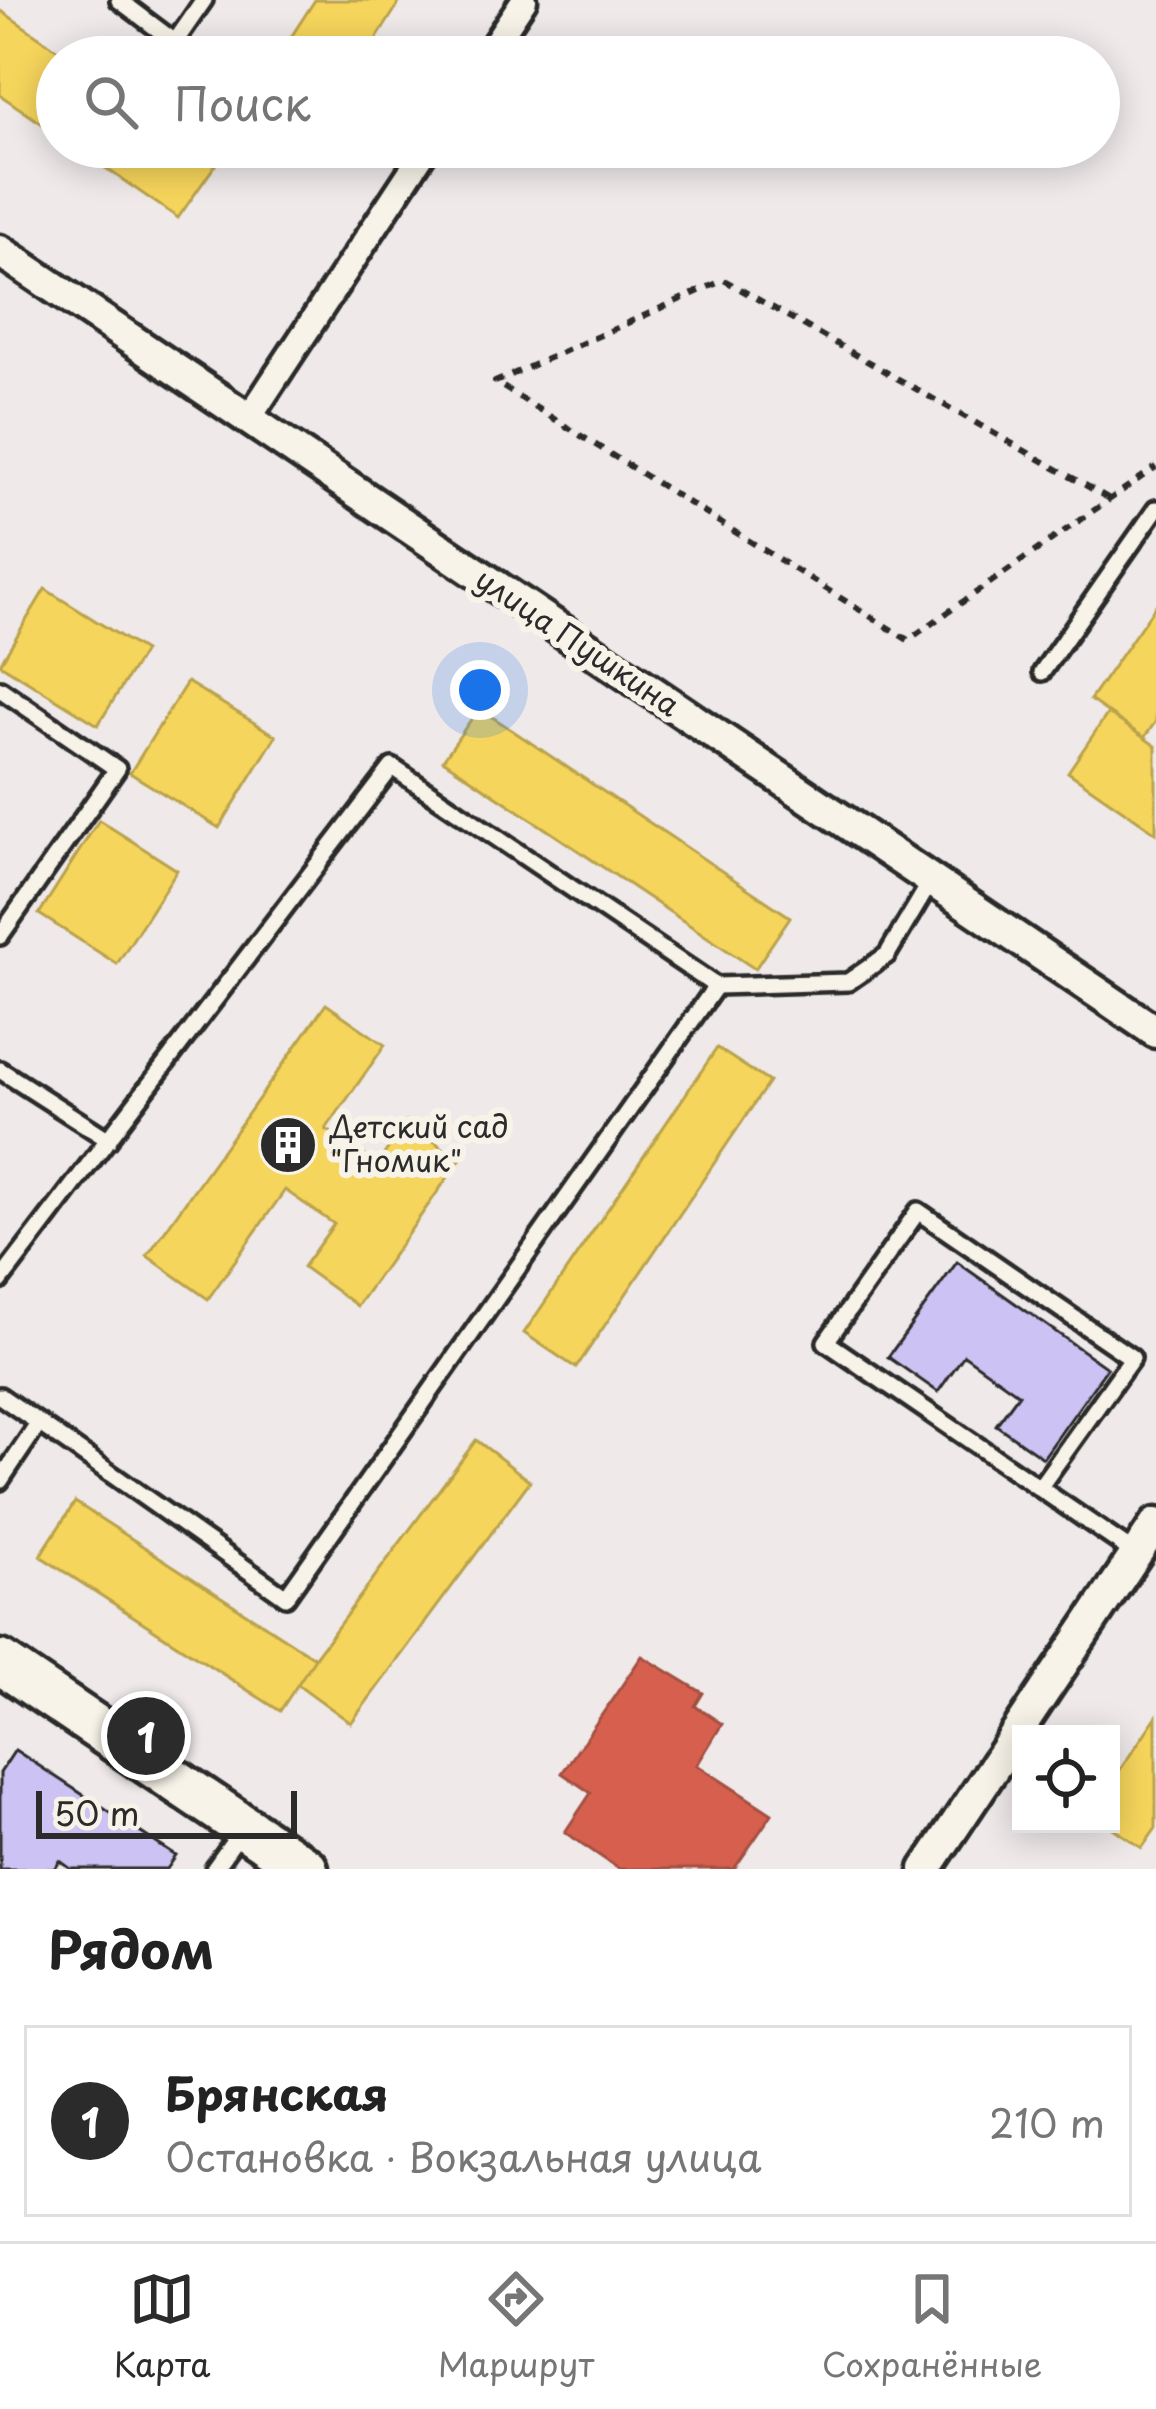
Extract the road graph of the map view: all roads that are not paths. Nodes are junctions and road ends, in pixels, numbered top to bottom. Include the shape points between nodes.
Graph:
1 (119, 0) edge
2 (204, 0) edge
3 (524, 0) edge
4 (167, 36) edge
5 (179, 36) edge
6 (500, 36) edge
7 (413, 168) edge
8 (0, 251) edge
9 (247, 421) junction
10 (1156, 509) edge
11 (1042, 672) dead end
12 (0, 689) edge
13 (932, 881) junction
14 (0, 935) edge
15 (716, 986) junction
16 (1156, 1032) edge
17 (0, 1070) edge
18 (109, 1141) junction
19 (0, 1281) edge
20 (0, 1396) edge
21 (39, 1423) junction
22 (0, 1481) edge
23 (1039, 1488) junction
24 (1156, 1524) edge
25 (1136, 1554) junction
26 (0, 1662) edge
27 (244, 1827) junction
28 (214, 1869) edge
29 (306, 1869) edge
30 (926, 1869) edge

1 - 4 lane
2 - 5 lane
3 - 6 street
7 - 9 street
8 - 9 street, улица Пушкина
9 - 13 street, улица Пушкина
10 - 11 lane
12 - 14 lane via 117,769
13 - 15 lane via 887,955 848,982
13 - 16 street, улица Пушкина
15 - 18 lane via 392,767
15 - 21 lane via 286,1598
17 - 18 lane
18 - 19 lane
20 - 21 lane
21 - 22 lane
23 - 23 lane via 826,1342 918,1210 1132,1358
23 - 25 lane
24 - 25 street
25 - 30 street
26 - 27 main road
27 - 28 lane
27 - 29 main road

